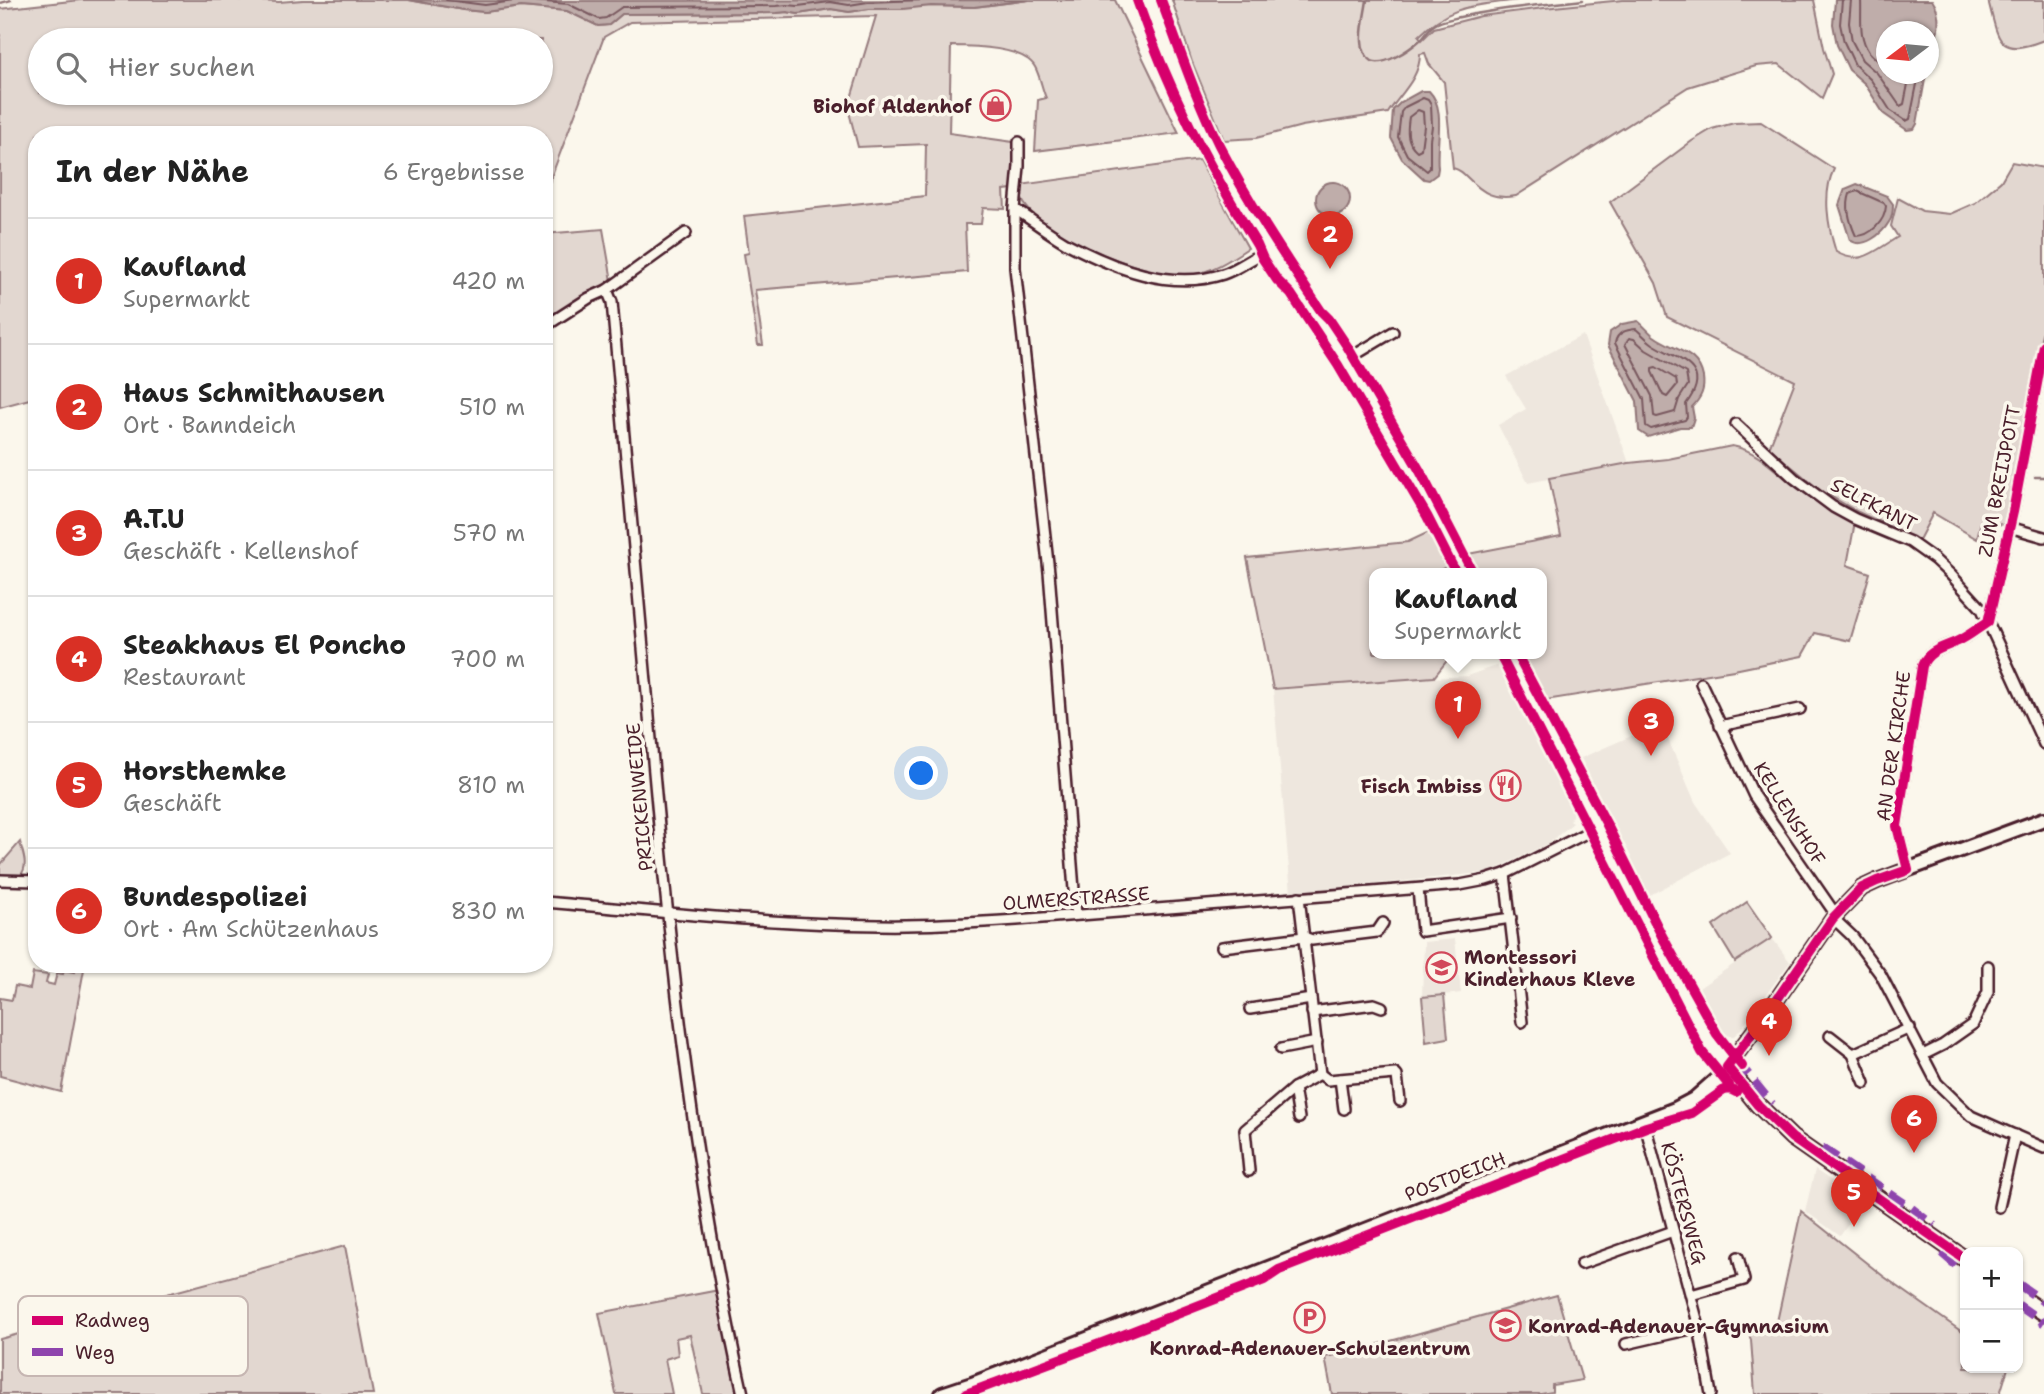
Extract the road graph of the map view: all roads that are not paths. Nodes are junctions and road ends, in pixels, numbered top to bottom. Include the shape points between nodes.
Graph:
1 (1147, 0) edge
2 (1019, 142) dead end
3 (1014, 209) junction
4 (686, 233) dead end
5 (1270, 249) junction
6 (607, 290) junction
7 (553, 321) edge
8 (1393, 332) dead end
9 (2044, 346) edge
10 (1341, 362) junction
11 (1735, 424) dead end
12 (2009, 527) junction
13 (2044, 537) edge
14 (1462, 568) edge
15 (1988, 622) junction
16 (1510, 659) edge
17 (1701, 683) dead end
18 (1800, 709) dead end
19 (1720, 726) junction
20 (2044, 744) edge
21 (2044, 819) edge
22 (1598, 827) junction
23 (1908, 870) junction
24 (1505, 874) junction
25 (0, 880) edge
26 (28, 881) edge
27 (1418, 889) junction
28 (1299, 897) junction
29 (553, 903) edge
30 (668, 912) junction
31 (1076, 915) junction
32 (1835, 916) junction
33 (1511, 918) junction
34 (1383, 923) dead end
35 (1304, 937) junction
36 (1222, 947) dead end
37 (1988, 966) dead end
38 (1311, 999) junction
39 (1382, 1007) dead end
40 (1250, 1009) dead end
41 (1312, 1012) junction
42 (1522, 1022) dead end
43 (1910, 1028) junction
44 (1830, 1036) dead end
45 (1317, 1042) junction
46 (1743, 1046) junction
47 (1281, 1049) dead end
48 (1715, 1051) junction
49 (1853, 1054) junction
50 (1923, 1055) junction
51 (1727, 1068) junction
52 (1320, 1074) junction
53 (1340, 1079) junction
54 (1865, 1083) dead end
55 (1294, 1088) junction
56 (1400, 1101) dead end
57 (1344, 1109) dead end
58 (1299, 1118) dead end
59 (1644, 1121) junction
60 (2015, 1135) junction
61 (2044, 1148) edge
62 (1249, 1171) dead end
63 (1998, 1207) dead end
64 (1673, 1231) junction
65 (1960, 1256) edge
66 (1738, 1257) dead end
67 (1581, 1264) dead end
68 (1691, 1295) junction
69 (2023, 1298) edge
70 (2044, 1313) edge
71 (1699, 1327) junction
72 (1626, 1343) dead end
73 (974, 1389) edge
74 (743, 1394) edge
75 (942, 1394) edge
76 (1711, 1394) edge

1 - 5 main road via 1194,114
2 - 3 street
3 - 5 street via 1067,243 1112,264 1164,279 1195,280 1225,274
3 - 31 street via 1015,268 1049,572
4 - 6 street
5 - 10 main road
6 - 7 street
6 - 30 street, PRICKENWEIDE via 612,302
8 - 10 street
9 - 12 street, ZUM BREIJPOTT
10 - 14 main road via 1381,418
11 - 15 street, SELFKANT via 1833,507 1910,542 1934,559 1982,609
12 - 13 street
12 - 15 street, ZUM BREIJPOTT
15 - 20 street
15 - 23 street, AN DER KIRCHE via 1934,651 1922,667 1897,826
16 - 22 main road
17 - 19 street, KELLENSHOF
18 - 19 street
19 - 32 street, KELLENSHOF via 1754,796
21 - 23 main road
22 - 24 street, OLMERSTRASSE
22 - 48 main road via 1670,975
23 - 32 main road, POSTDEICH via 1862,888
24 - 27 street, OLMERSTRASSE
24 - 33 street
25 - 26 street
27 - 28 street, OLMERSTRASSE
27 - 33 street via 1422,931
28 - 31 street, OLMERSTRASSE
28 - 35 street
29 - 30 street, OLMERSTRASSE
30 - 31 street, OLMERSTRASSE via 878,925
30 - 74 street, PRICKENWEIDE via 698,1163
32 - 43 street, KELLENSHOF via 1881,975
32 - 46 main road, POSTDEICH
33 - 42 street
34 - 35 street via 1377,932 1312,940
35 - 36 street
35 - 38 street
37 - 50 street via 1988,992 1973,1024
38 - 40 street
38 - 41 street
39 - 41 street via 1374,1004
41 - 45 street
43 - 49 street
43 - 50 street, KELLENSHOF
44 - 49 street
45 - 47 street
45 - 52 street
46 - 48 main road
46 - 51 main road, POSTDEICH
48 - 51 main road
49 - 54 street
50 - 60 street, KELLENSHOF via 1937,1083 1971,1116
51 - 59 main road, POSTDEICH via 1694,1099
51 - 65 main road via 1792,1138
52 - 53 street via 1328,1080
52 - 55 street
53 - 56 street via 1395,1074
53 - 57 street
55 - 58 street
55 - 62 street via 1245,1130
59 - 64 street, KÖSTERSWEG
59 - 73 main road, POSTDEICH
60 - 61 street, KELLENSHOF
60 - 63 street
64 - 67 street
64 - 68 street, KÖSTERSWEG
66 - 68 street, KÖSTERSWEG via 1744,1280
68 - 71 street, KÖSTERSWEG
69 - 70 main road
71 - 72 street
71 - 76 street, KÖSTERSWEG
73 - 75 main road, POSTDEICH

